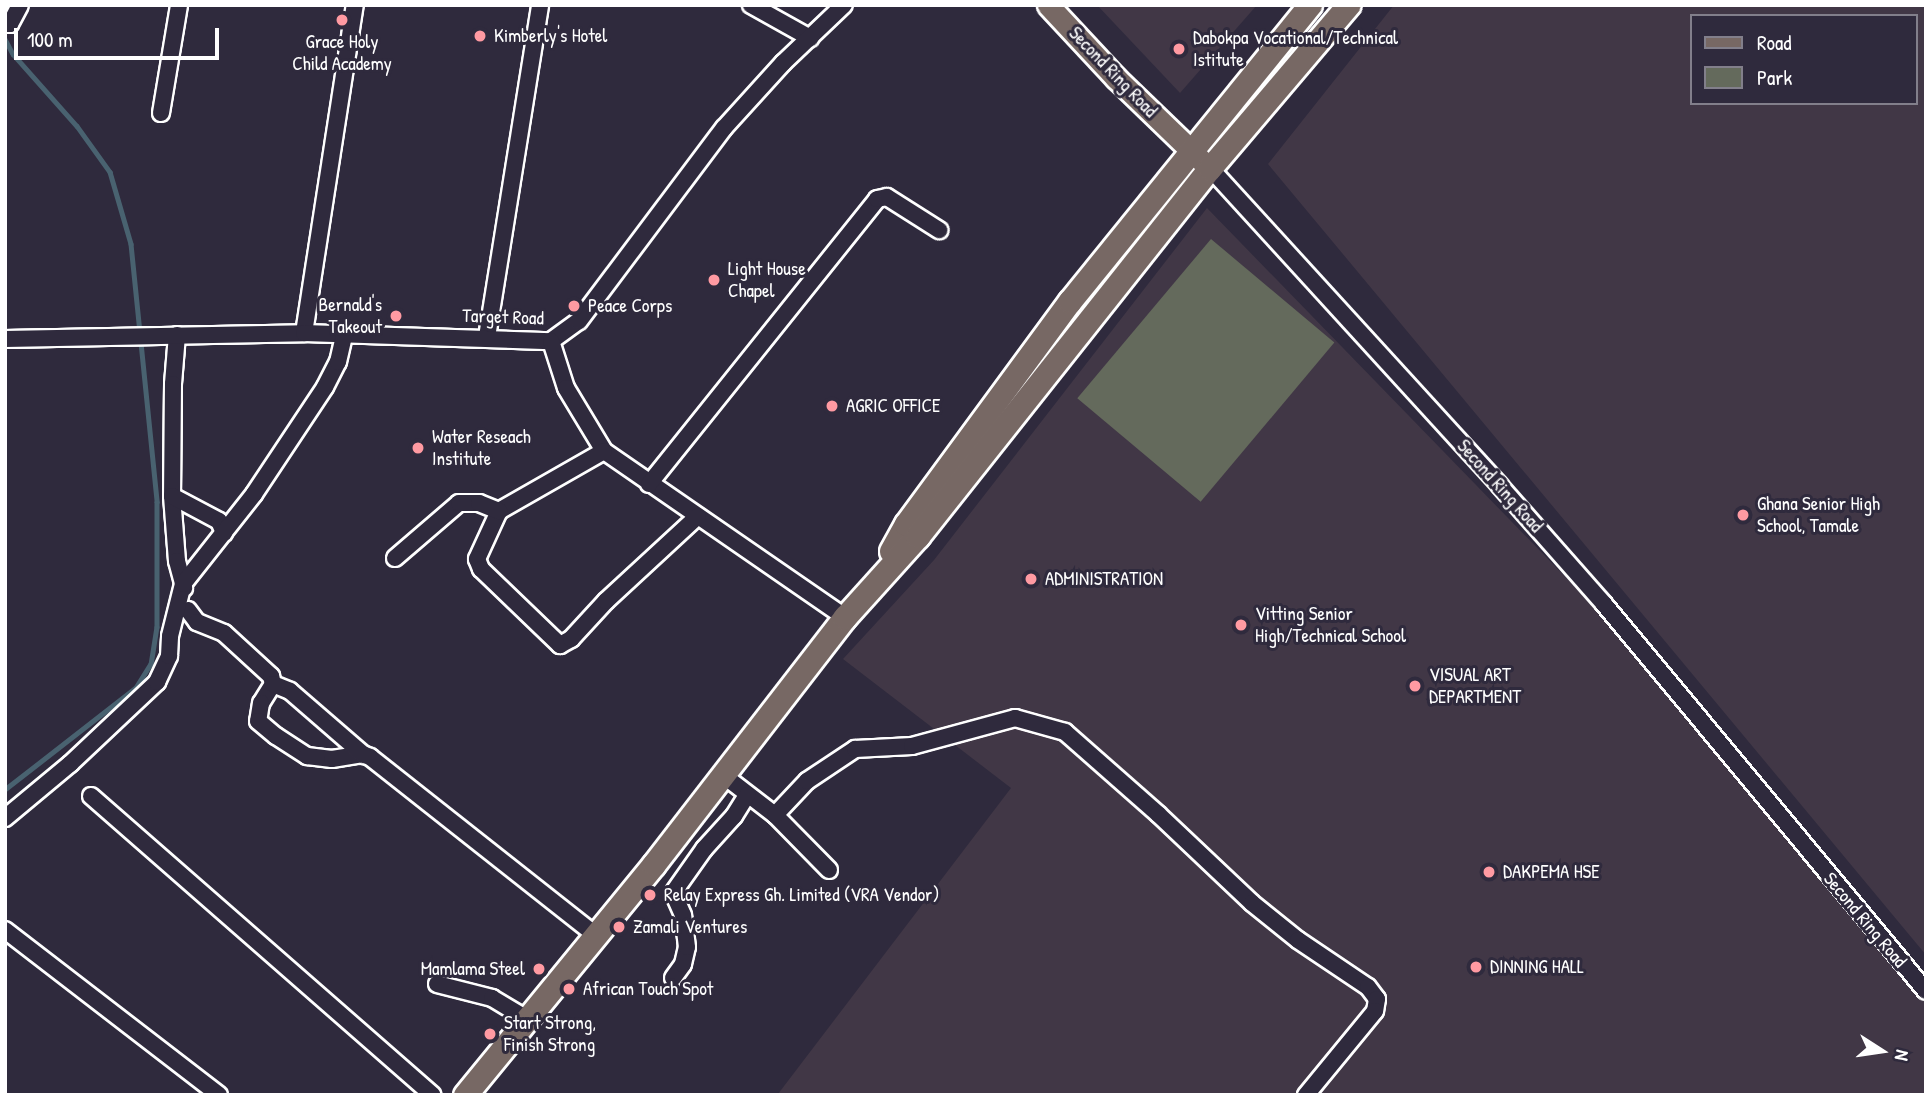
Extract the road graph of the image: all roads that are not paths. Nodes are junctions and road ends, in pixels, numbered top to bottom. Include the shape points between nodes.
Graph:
1 (20, 5) edge
2 (179, 5) edge
3 (355, 5) edge
4 (540, 5) edge
5 (751, 5) edge
6 (844, 5) edge
7 (1048, 5) edge
8 (1310, 5) edge
9 (1348, 5) edge
10 (7, 24) edge
11 (810, 38) junction
12 (161, 113) dead end
13 (1192, 151) junction
14 (1210, 168) junction
15 (939, 230) dead end
16 (304, 333) junction
17 (173, 335) junction
18 (344, 335) junction
19 (487, 337) junction
20 (5, 339) edge
21 (551, 341) junction
22 (604, 450) junction
23 (649, 484) junction
24 (172, 496) junction
25 (499, 511) junction
26 (698, 516) junction
27 (224, 533) junction
28 (395, 558) dead end
29 (874, 582) junction
30 (183, 584) junction
31 (188, 610) junction
32 (845, 617) junction
33 (170, 636) junction
34 (273, 684) junction
35 (364, 755) junction
36 (723, 775) junction
37 (747, 795) junction
38 (91, 796) dead end
39 (775, 815) junction
40 (5, 818) edge
41 (829, 870) dead end
42 (5, 930) edge
43 (597, 936) junction
44 (673, 978) dead end
45 (438, 984) dead end
46 (1926, 991) edge
47 (527, 1019) junction
48 (430, 1094) edge
49 (219, 1095) edge
50 (465, 1095) edge
51 (1306, 1095) edge

1 - 10 street
2 - 12 street
3 - 16 street
4 - 19 street
5 - 11 street
6 - 11 street, Target Road
7 - 13 main road, Second Ring Road
8 - 13 highway
9 - 14 highway
11 - 21 street, Target Road via 724,128 579,321
13 - 14 main road, Second Ring Road
13 - 29 highway via 1005,388 906,524
14 - 29 highway via 918,536
14 - 46 street, Second Ring Road via 1604,604
15 - 23 street via 887,197 877,199
16 - 17 street, Target Road
16 - 18 street, Target Road
17 - 20 street, Target Road
17 - 24 street
18 - 19 street, Target Road
18 - 27 street via 326,387
19 - 21 street, Target Road
21 - 22 street via 566,388
22 - 23 street
22 - 25 street
23 - 26 street
24 - 27 street via 219,521
24 - 30 street
25 - 26 street via 477,559 481,569 560,645
25 - 28 street via 479,503 460,503
26 - 32 street
27 - 30 street
29 - 32 highway
30 - 31 street
30 - 33 street
31 - 33 street via 185,622
31 - 34 street via 197,622 224,633 271,676
32 - 36 highway
33 - 40 street via 166,670 144,698
34 - 35 street via 290,691
34 - 35 street via 261,703 258,722 293,749 319,759
35 - 43 street
36 - 37 street
36 - 43 highway
37 - 39 street
37 - 44 street via 673,893 683,915 687,947
38 - 48 street
39 - 41 street
39 - 51 street via 807,781 855,749 912,746 1015,718 1065,732 1252,904 1368,987 1377,999 1375,1011
42 - 49 street
43 - 47 highway
45 - 47 street via 492,998
47 - 50 highway

